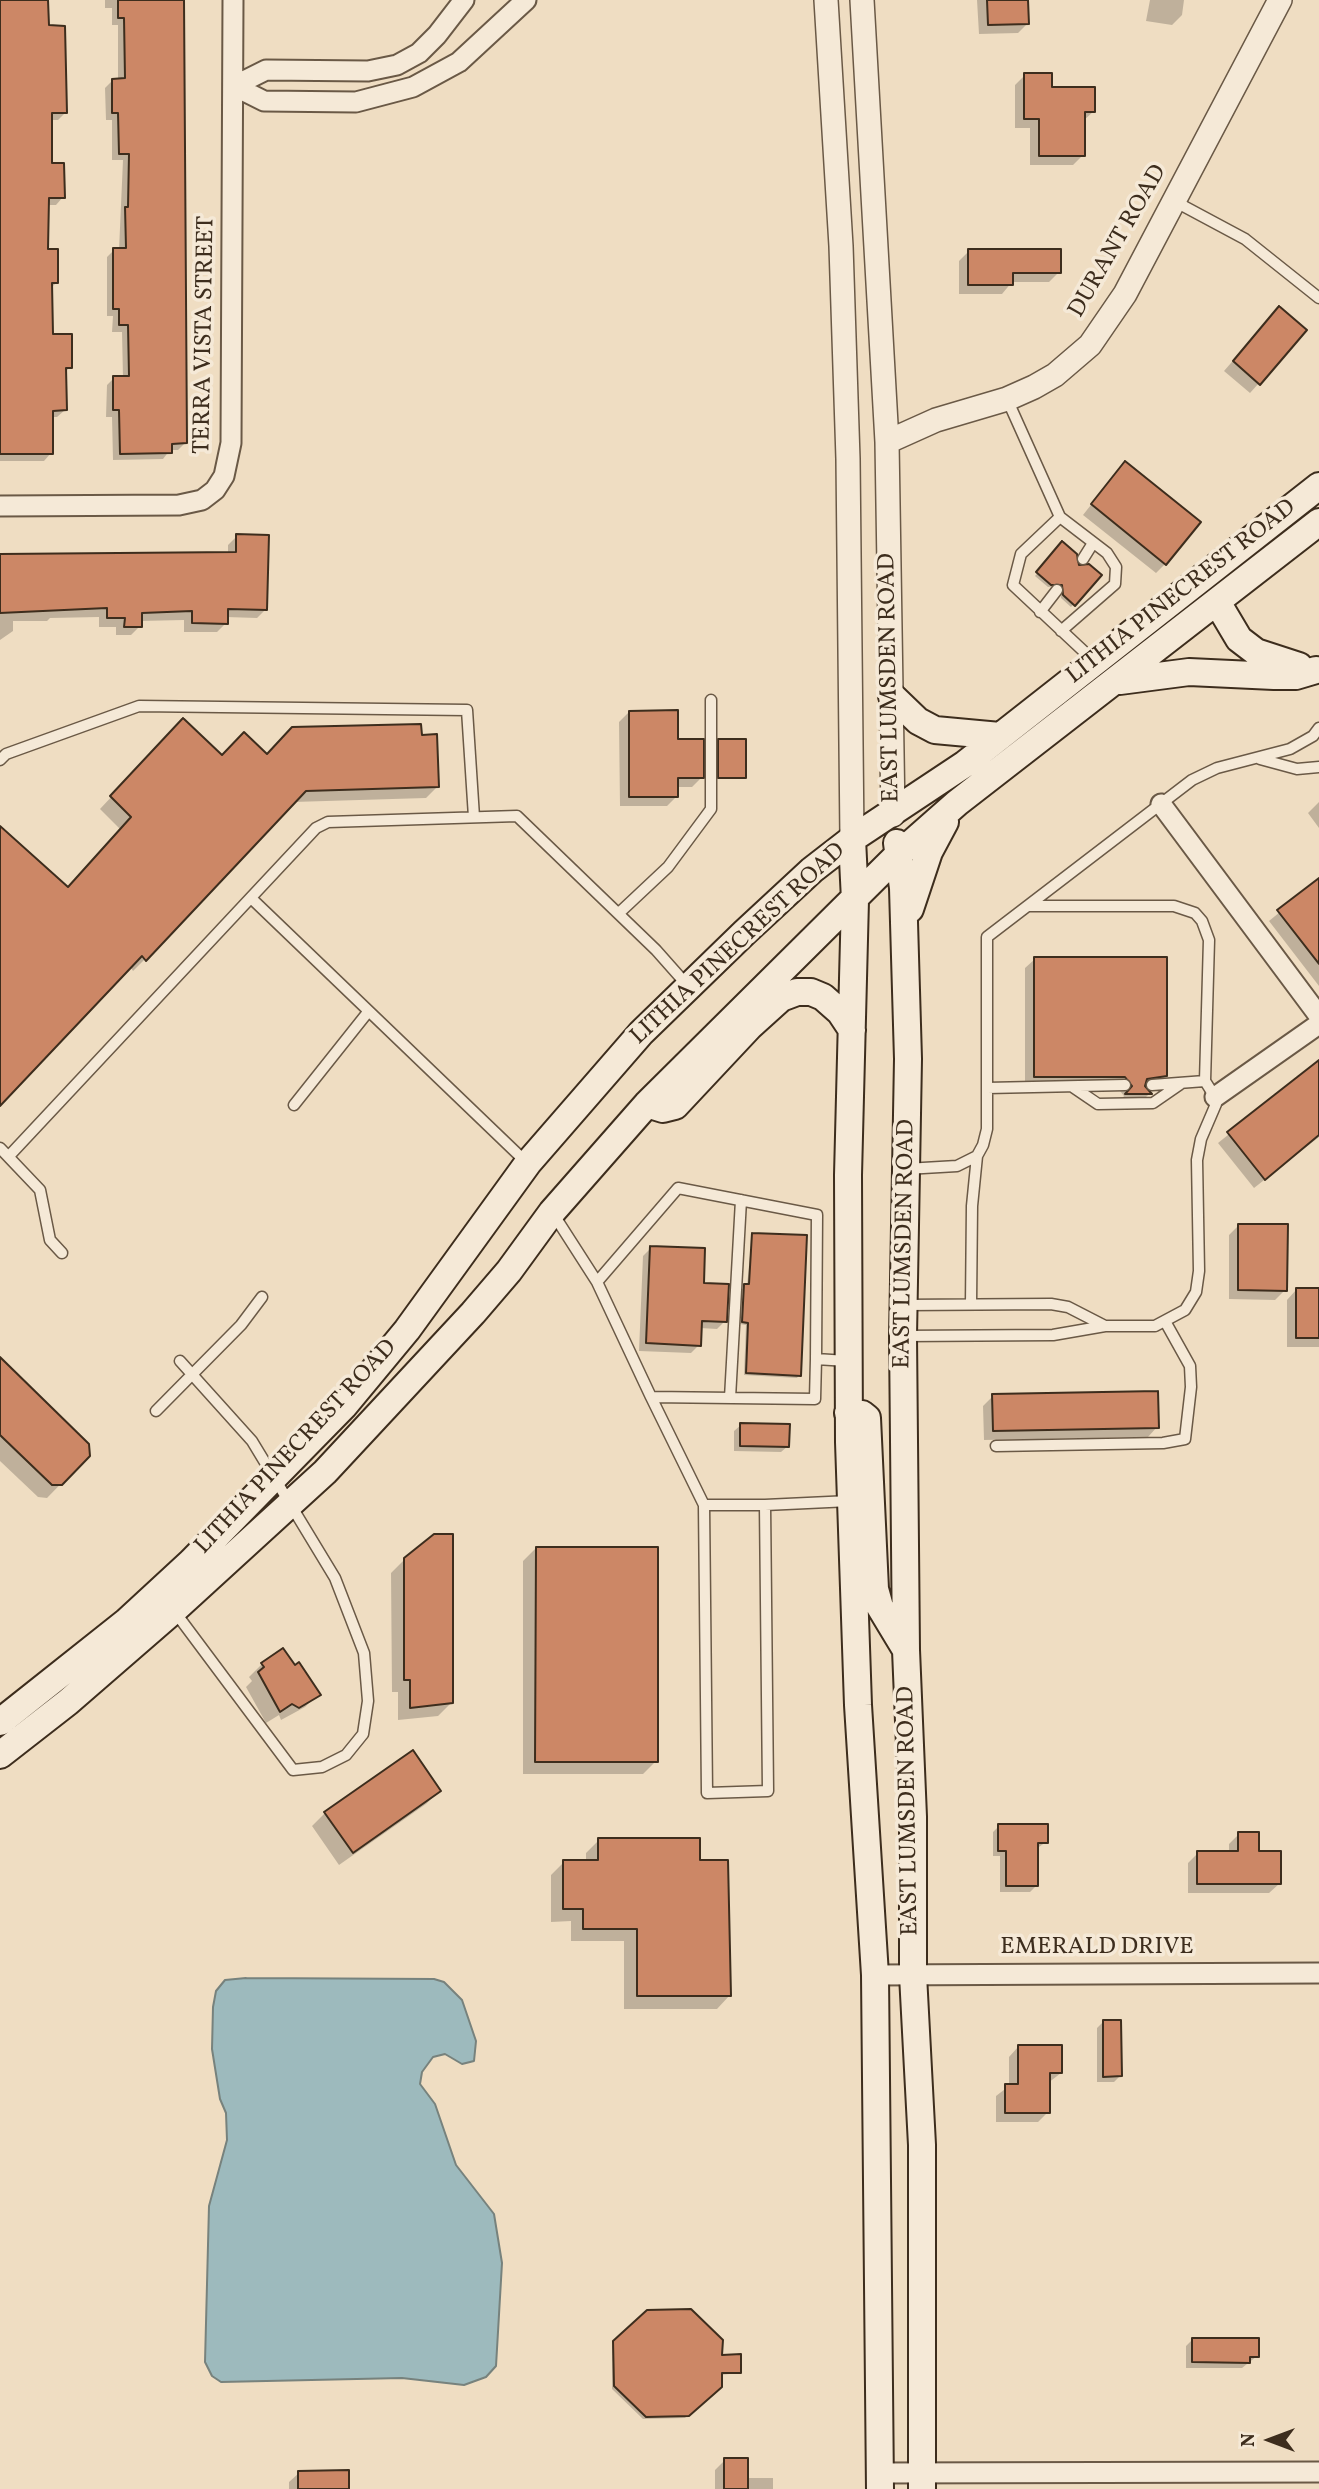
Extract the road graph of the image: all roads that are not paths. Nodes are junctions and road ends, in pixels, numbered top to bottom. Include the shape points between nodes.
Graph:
1 (233, 0) edge
2 (464, 0) edge
3 (526, 0) edge
4 (826, 0) edge
5 (862, 0) edge
6 (1280, 0) edge
7 (234, 86) junction
8 (1173, 201) junction
9 (1319, 298) edge
10 (1007, 399) junction
11 (887, 442) junction
12 (1319, 486) edge
13 (0, 506) edge
14 (1060, 517) junction
15 (1319, 522) edge
16 (1093, 542) junction
17 (1083, 559) dead end
18 (1057, 590) dead end
19 (1217, 602) junction
20 (1040, 612) junction
21 (1061, 631) junction
22 (1095, 662) junction
23 (1318, 670) edge
24 (1111, 683) junction
25 (892, 696) junction
26 (711, 699) dead end
27 (1319, 728) edge
28 (1000, 736) junction
29 (1260, 759) junction
30 (0, 760) edge
31 (1319, 767) edge
32 (957, 803) junction
33 (1161, 804) junction
34 (893, 815) junction
35 (474, 817) junction
36 (852, 839) junction
37 (898, 855) junction
38 (251, 898) junction
39 (855, 900) junction
40 (1028, 906) junction
41 (618, 913) junction
42 (905, 929) junction
43 (687, 986) junction
44 (368, 1012) junction
45 (1319, 1016) edge
46 (1319, 1024) edge
47 (852, 1030) junction
48 (1182, 1083) junction
49 (1125, 1085) dead end
50 (1152, 1085) dead end
51 (1073, 1086) junction
52 (987, 1088) junction
53 (1210, 1089) junction
54 (647, 1104) junction
55 (294, 1105) dead end
56 (0, 1147) edge
57 (9, 1156) junction
58 (977, 1156) junction
59 (528, 1163) junction
60 (906, 1169) junction
61 (741, 1200) junction
62 (552, 1212) junction
63 (62, 1253) dead end
64 (597, 1282) junction
65 (262, 1297) dead end
66 (971, 1304) junction
67 (904, 1305) junction
68 (1166, 1323) junction
69 (1105, 1326) junction
70 (903, 1336) junction
71 (816, 1359) junction
72 (180, 1362) dead end
73 (848, 1362) junction
74 (192, 1374) junction
75 (651, 1397) junction
76 (730, 1398) junction
77 (156, 1411) dead end
78 (848, 1413) junction
79 (996, 1446) dead end
80 (275, 1478) junction
81 (850, 1501) junction
82 (704, 1505) junction
83 (765, 1505) junction
84 (290, 1506) junction
85 (174, 1610) junction
86 (906, 1650) junction
87 (0, 1722) edge
88 (0, 1755) edge
89 (1319, 1973) edge
90 (875, 1975) junction
91 (913, 1975) junction
92 (1319, 2472) edge
93 (880, 2481) edge
94 (922, 2482) edge

1 - 7 street, TERRA VISTA STREET
2 - 7 street via 419,53 397,65 368,71 266,70
3 - 7 street via 459,62 413,87 356,102 264,101
4 - 36 street, EAST LUMSDEN ROAD via 848,459
5 - 11 street, EAST LUMSDEN ROAD
6 - 8 street, DURANT ROAD
7 - 13 street, TERRA VISTA STREET via 231,443 224,476 202,500 179,505
8 - 9 lane via 1245,239
8 - 10 street, DURANT ROAD via 1125,293 1090,345 1055,375
10 - 11 street, DURANT ROAD via 969,408
10 - 14 lane
11 - 25 street, EAST LUMSDEN ROAD
12 - 22 main road, LITHIA PINECREST ROAD
14 - 16 lane
14 - 20 lane via 1021,554 1013,585
15 - 19 main road, LITHIA PINECREST ROAD
16 - 17 lane
16 - 21 lane via 1116,567 1115,584
18 - 20 lane
19 - 23 main road via 1239,639 1256,653
19 - 24 main road, LITHIA PINECREST ROAD
20 - 21 lane
21 - 22 lane
22 - 28 main road, LITHIA PINECREST ROAD
23 - 24 main road via 1296,676 1189,672
24 - 32 main road, LITHIA PINECREST ROAD
25 - 28 main road via 935,730
25 - 34 street, EAST LUMSDEN ROAD
26 - 41 lane via 711,809 668,867
27 - 29 lane via 1290,749
28 - 34 main road, LITHIA PINECREST ROAD
29 - 31 lane via 1297,769
29 - 33 lane via 1204,773
30 - 35 lane via 139,706 467,710
32 - 37 main road, LITHIA PINECREST ROAD
32 - 42 main road via 929,852
33 - 40 lane
33 - 45 street
34 - 36 main road, LITHIA PINECREST ROAD
34 - 37 main road, EAST LUMSDEN ROAD
35 - 38 lane via 321,824
35 - 41 lane via 517,816
36 - 39 main road, EAST LUMSDEN ROAD
36 - 43 main road, LITHIA PINECREST ROAD
37 - 39 main road, LITHIA PINECREST ROAD
37 - 42 main road, EAST LUMSDEN ROAD
38 - 44 lane
38 - 57 lane
39 - 47 main road, EAST LUMSDEN ROAD
39 - 54 main road, LITHIA PINECREST ROAD
40 - 52 lane via 987,937
40 - 53 lane via 1174,906 1195,913 1209,940
41 - 43 lane
42 - 60 main road, EAST LUMSDEN ROAD
43 - 59 main road, LITHIA PINECREST ROAD
44 - 55 lane
44 - 59 lane
46 - 53 street
47 - 54 main road via 823,997 797,992 781,998 750,1026 675,1106 663,1109
47 - 73 main road, EAST LUMSDEN ROAD
48 - 50 lane
48 - 51 lane via 1153,1103 1098,1104
48 - 53 lane
49 - 51 lane
51 - 52 lane
52 - 58 lane via 987,1129
53 - 68 lane via 1214,1114 1201,1139 1197,1160 1198,1281 1191,1302
54 - 62 main road, LITHIA PINECREST ROAD
56 - 57 lane
57 - 63 lane via 40,1190 50,1240
58 - 60 lane via 957,1166
58 - 66 lane
59 - 80 main road, LITHIA PINECREST ROAD via 407,1329 344,1406
60 - 67 main road, EAST LUMSDEN ROAD
61 - 64 lane via 678,1188
61 - 71 lane via 817,1215
61 - 76 lane
62 - 64 lane
62 - 84 main road, LITHIA PINECREST ROAD via 474,1313
64 - 75 lane
65 - 74 lane via 242,1325
66 - 67 lane
66 - 69 lane via 1051,1304 1068,1307
67 - 70 main road, EAST LUMSDEN ROAD
68 - 69 lane
68 - 79 lane via 1190,1366 1185,1439
69 - 70 lane via 1053,1335
70 - 86 main road, EAST LUMSDEN ROAD
71 - 73 lane
71 - 76 lane via 815,1399
72 - 74 lane
73 - 78 main road, EAST LUMSDEN ROAD
74 - 77 lane
74 - 80 lane via 252,1441
75 - 76 lane
75 - 82 lane
78 - 81 main road, EAST LUMSDEN ROAD
78 - 86 main road via 867,1419 875,1589 880,1607
80 - 84 lane
80 - 87 main road, LITHIA PINECREST ROAD via 126,1622
81 - 83 lane
81 - 90 main road, EAST LUMSDEN ROAD
82 - 83 lane
82 - 83 lane via 707,1793 768,1791
84 - 85 main road, LITHIA PINECREST ROAD
84 - 85 lane via 335,1578 364,1653 368,1701 362,1734 346,1755 321,1767 292,1770
85 - 88 main road, LITHIA PINECREST ROAD
86 - 91 main road, EAST LUMSDEN ROAD
89 - 91 street, EMERALD DRIVE
90 - 91 street, EMERALD DRIVE
90 - 93 main road, EAST LUMSDEN ROAD
91 - 94 main road, EAST LUMSDEN ROAD via 922,2145
92 - 94 street
93 - 94 street

